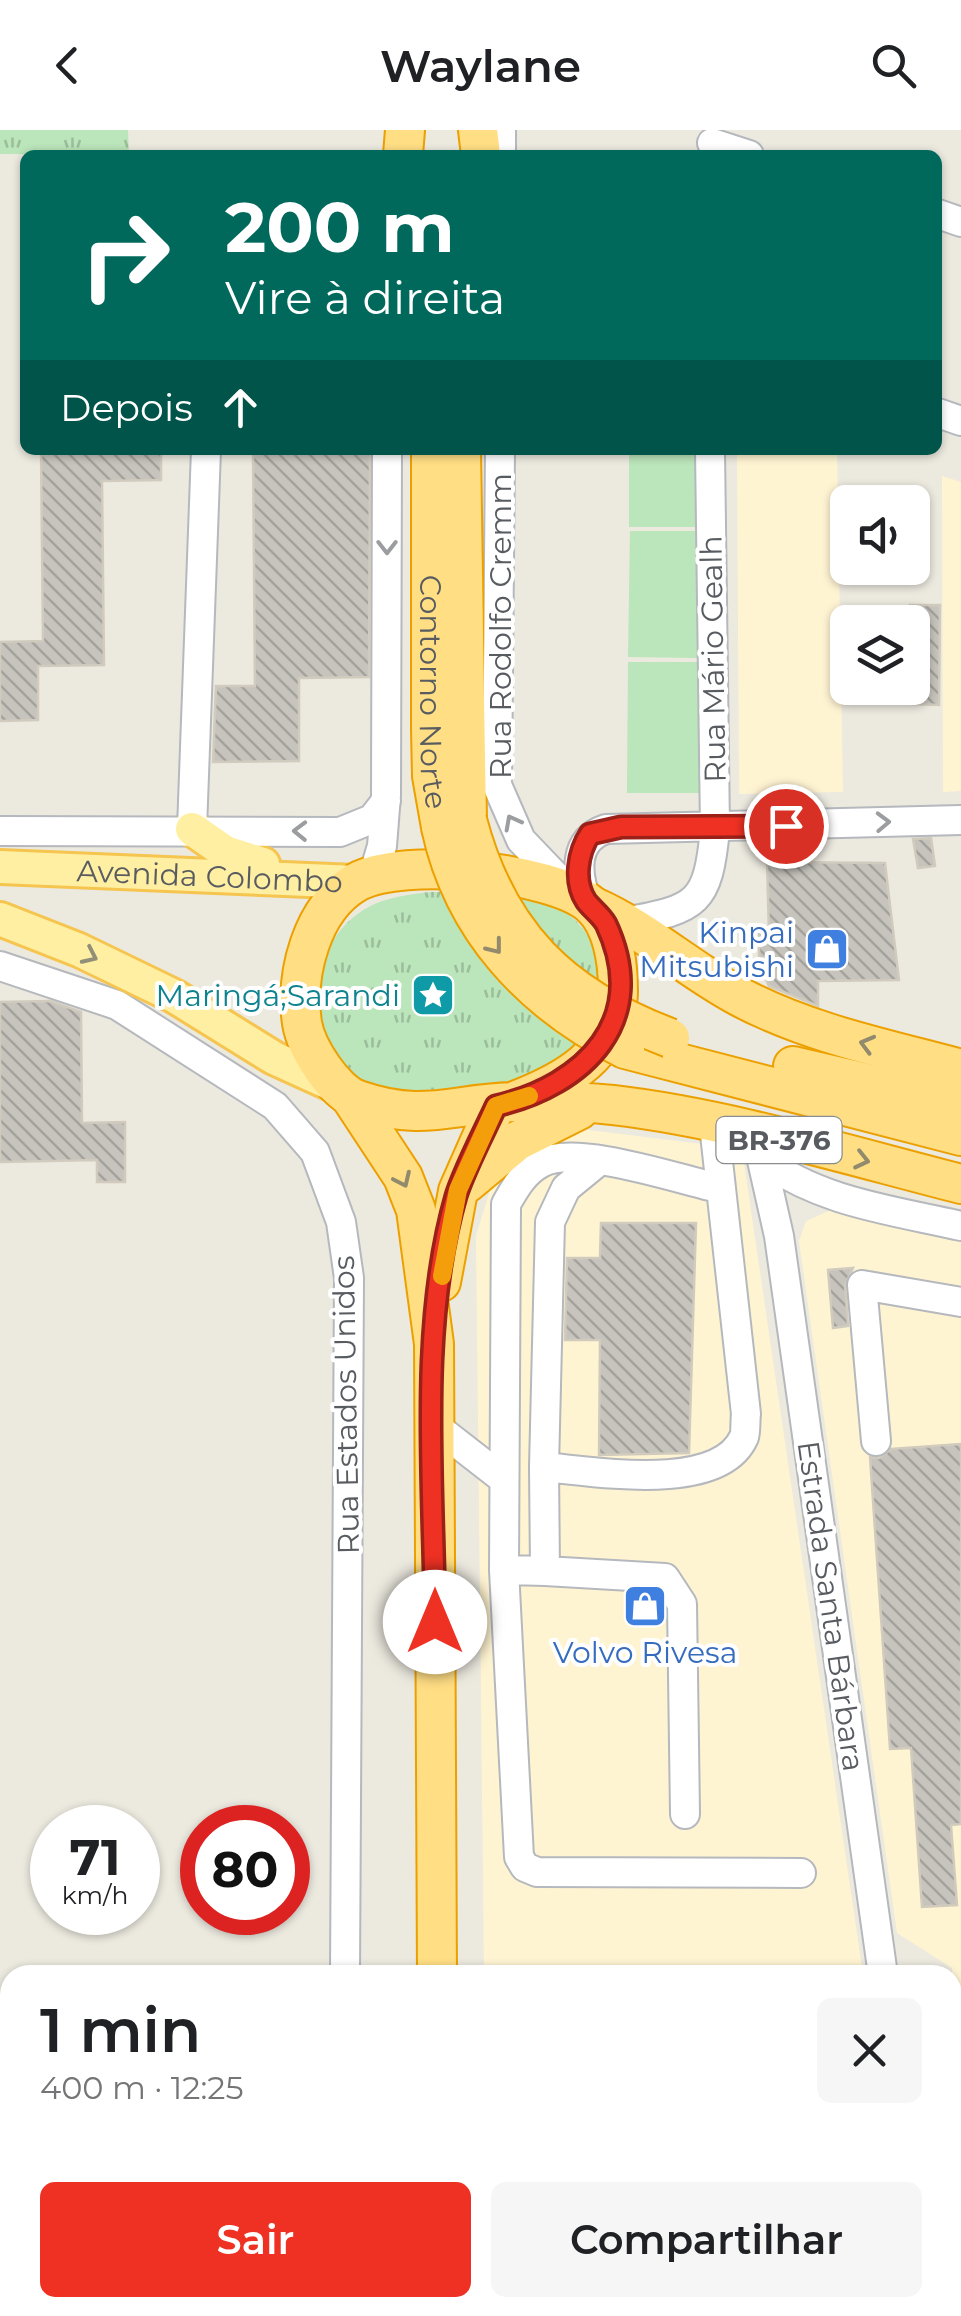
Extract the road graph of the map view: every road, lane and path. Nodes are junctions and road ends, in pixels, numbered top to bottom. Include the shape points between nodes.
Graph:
1 (206, 455) edge
2 (387, 455) edge
3 (431, 455) edge
4 (461, 455) edge
5 (500, 455) edge
6 (710, 455) edge
7 (386, 801) junction
8 (961, 820) edge
9 (192, 829) junction
10 (715, 829) junction
11 (0, 830) edge
12 (0, 867) edge
13 (350, 879) junction
14 (592, 903) junction
15 (0, 919) edge
16 (0, 966) edge
17 (961, 1069) edge
18 (346, 1093) junction
19 (504, 1104) junction
20 (595, 1104) junction
21 (961, 1105) edge
22 (714, 1125) junction
23 (961, 1136) edge
24 (758, 1146) junction
25 (599, 1161) junction
26 (957, 1184) edge
27 (718, 1188) junction
28 (458, 1190) junction
29 (838, 1198) junction
30 (961, 1226) edge
31 (780, 1236) junction
32 (961, 1302) edge
33 (434, 1344) junction
34 (434, 1426) junction
35 (876, 1441) dead end
36 (544, 1466) junction
37 (502, 1478) junction
38 (504, 1570) junction
39 (545, 1571) junction
40 (685, 1814) dead end
41 (800, 1873) dead end
42 (345, 1965) edge
43 (437, 1965) edge
44 (882, 1965) edge

1 - 9 street
2 -> 7 street
3 -> 23 highway, Contorno Norte / BR-376, bridge via 432,776 445,846 481,929 529,985 576,1024 625,1049
4 - 21 highway, Contorno Norte / BR-376, bridge via 468,820 508,919 540,962 574,992 670,1038
14 -> 5 street, Rua Rodolfo Cremm via 521,840 498,785
6 - 10 street, Rua Mário Gealh
7 -> 9 street via 372,819 340,832
7 - 13 street via 382,846
10 -> 8 street
9 - 11 street
9 - 13 main road via 241,860
10 - 14 street, Rua Mário Gealh via 711,869 698,900 684,910
10 - 14 street via 621,827 590,834 582,846
12 - 13 main road, Avenida Colombo
13 - 14 highway, Avenida Colombo via 499,872 538,879
13 - 18 highway via 321,924 300,977 303,1029
17 -> 14 highway, Avenida Colombo via 804,1026 742,998
14 - 19 highway via 614,953 613,1024 590,1060 551,1087
15 -> 18 main road, BR-376 via 174,996
16 - 42 street, Rua Estados Unidos via 117,1006 275,1106 315,1152 342,1222 350,1278
18 - 19 highway, BR-376 via 413,1113
18 -> 33 highway via 416,1210
19 - 20 highway, BR-376
19 - 28 highway
20 - 22 highway, BR-376
20 - 28 highway via 528,1134
22 - 24 highway, BR-376
22 - 27 street
24 -> 26 highway, BR-376
24 - 29 street via 802,1185
24 - 31 street, Estrada Santa Bárbara
25 - 27 street
25 - 36 street via 566,1188 550,1222
25 - 37 street via 541,1162 506,1204
27 - 36 street via 744,1438 725,1458 698,1471 658,1476
28 - 33 highway
29 - 30 street
29 - 31 street via 794,1210
31 - 44 street, Estrada Santa Bárbara
32 - 35 street via 862,1285
33 - 34 highway
34 - 37 street
34 - 43 highway
36 - 39 street
37 - 38 street
38 - 39 street
38 - 41 street via 519,1857 525,1867
39 - 40 street via 665,1578 674,1589 682,1604

